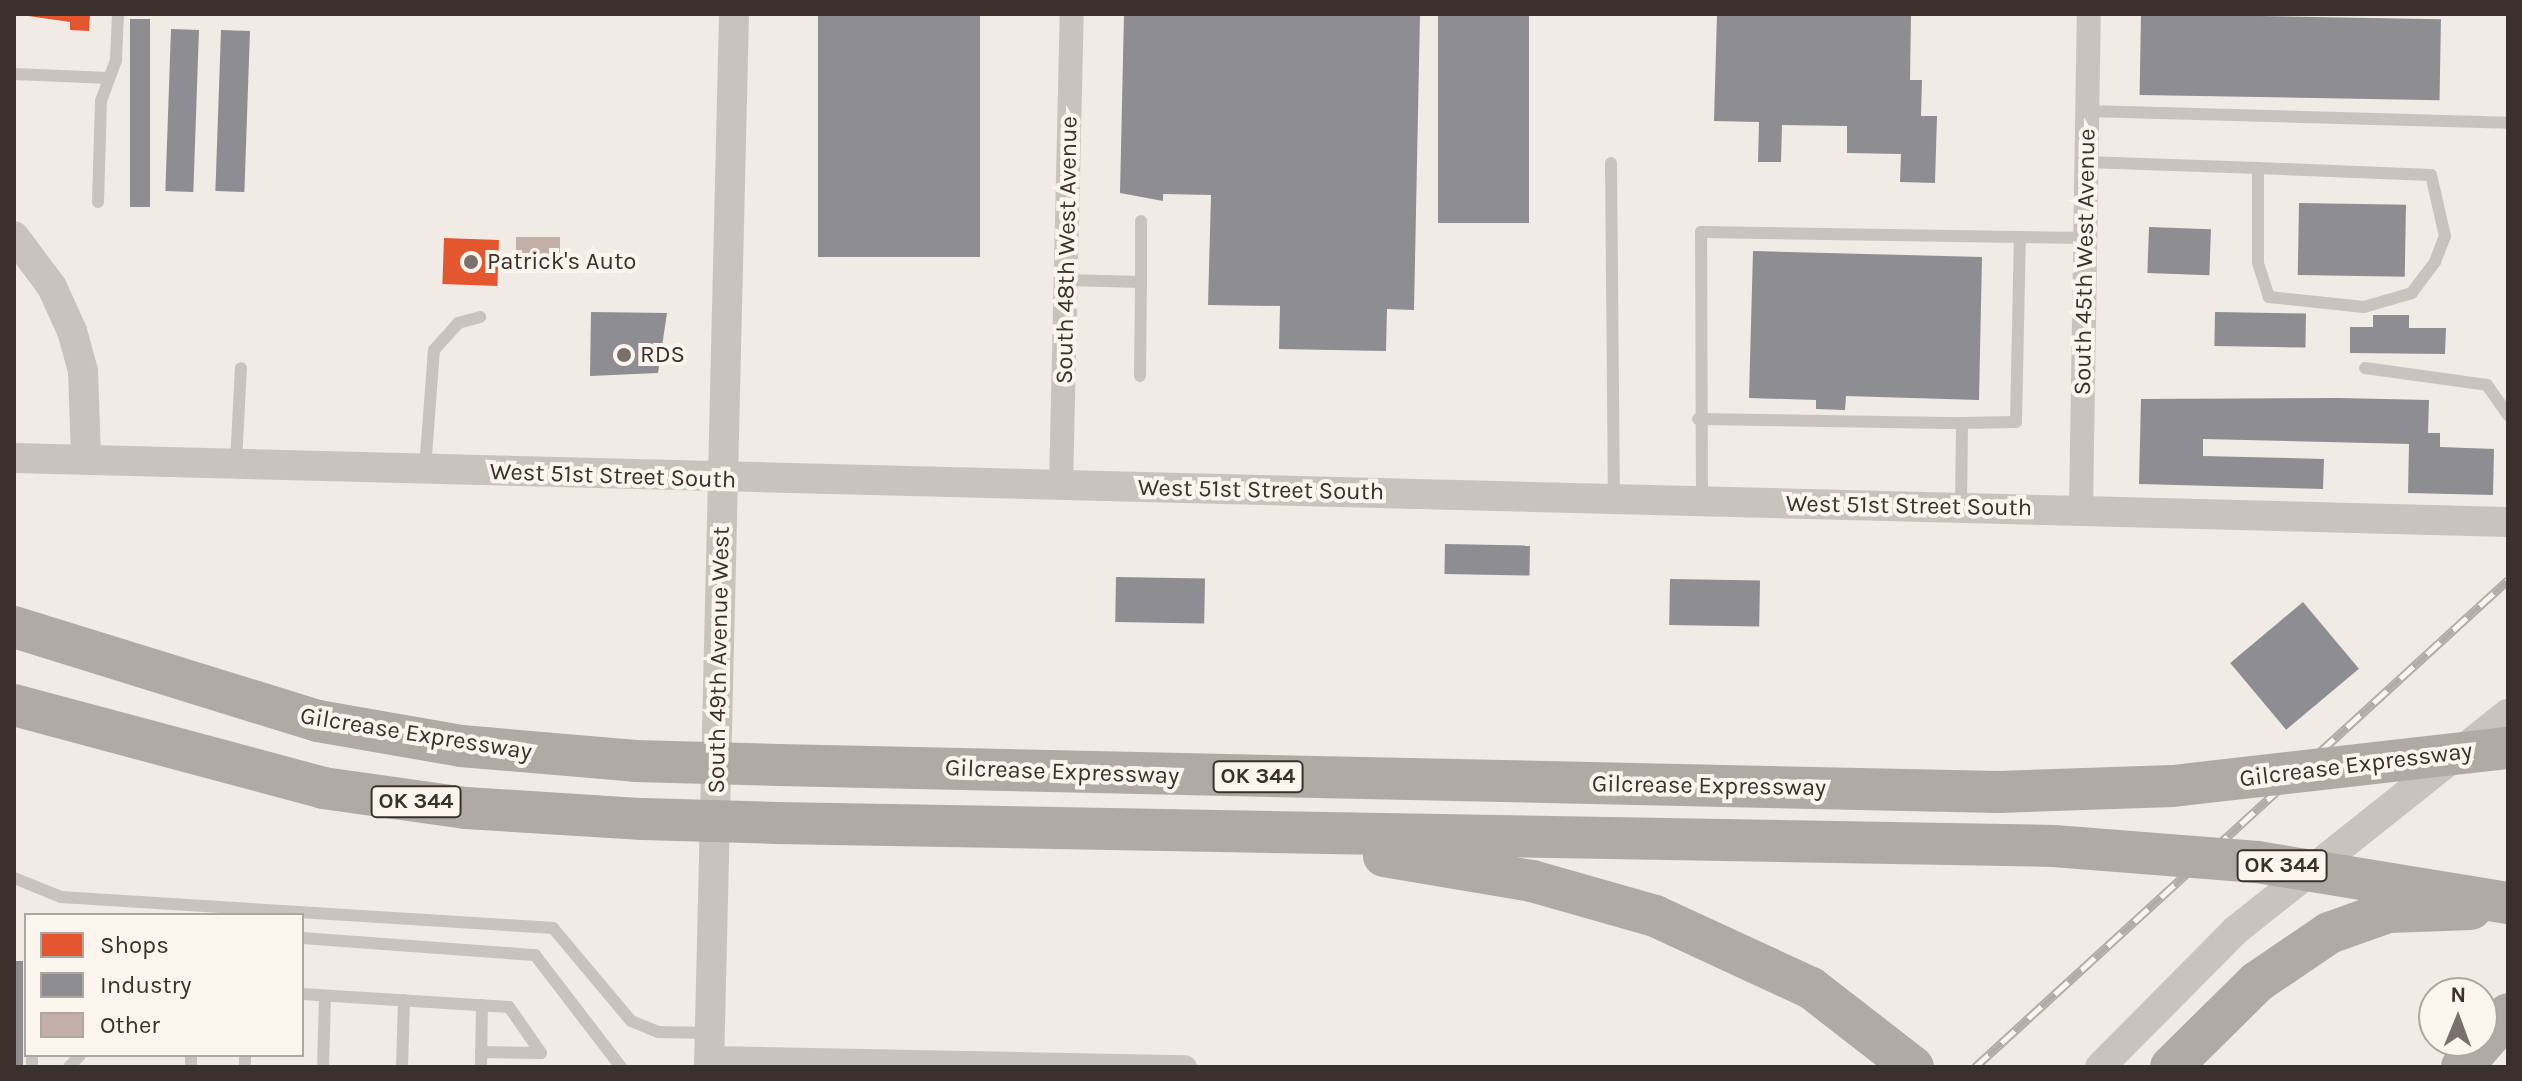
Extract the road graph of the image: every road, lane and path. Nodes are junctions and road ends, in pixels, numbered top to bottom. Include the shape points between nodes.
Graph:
1 (118, 14) edge
2 (734, 14) edge
3 (1072, 14) edge
4 (2089, 14) edge
5 (14, 74) edge
6 (109, 78) junction
7 (2087, 111) junction
8 (2508, 123) edge
9 (2086, 162) junction
10 (1611, 163) dead end
11 (2258, 168) junction
12 (98, 202) dead end
13 (1141, 221) dead end
14 (14, 236) edge
15 (2020, 237) junction
16 (2084, 238) junction
17 (1067, 280) junction
18 (1141, 282) junction
19 (480, 317) dead end
20 (241, 368) dead end
21 (2365, 368) dead end
22 (1140, 376) dead end
23 (2508, 415) edge
24 (1698, 419) junction
25 (1962, 423) junction
26 (14, 458) edge
27 (86, 458) junction
28 (236, 462) junction
29 (425, 469) junction
30 (723, 481) junction
31 (1061, 486) junction
32 (1614, 499) junction
33 (1702, 501) junction
34 (1961, 507) junction
35 (2081, 510) junction
36 (2508, 522) edge
37 (14, 627) edge
38 (14, 705) edge
39 (2508, 714) edge
40 (2508, 748) edge
41 (1240, 832) junction
42 (15, 878) edge
43 (2508, 906) edge
44 (304, 938) edge
45 (304, 994) edge
46 (325, 996) junction
47 (404, 1000) junction
48 (482, 1005) junction
49 (2508, 1014) edge
50 (481, 1052) junction
51 (709, 1053) edge
52 (323, 1067) edge
53 (402, 1067) edge
54 (481, 1067) edge
55 (621, 1067) edge
56 (1185, 1067) edge
57 (1913, 1067) edge
58 (2100, 1067) edge
59 (2171, 1067) edge
60 (2462, 1067) edge

1 - 6 lane
2 - 30 street, South 49th Avenue West
3 - 17 street, South 48th West Avenue
4 - 7 street, South 45th West Avenue
5 - 6 lane
6 - 12 lane via 101,101
7 - 8 lane
7 - 9 street, South 45th West Avenue
9 - 11 lane
9 - 16 street, South 45th West Avenue
10 - 32 lane
11 - 11 lane via 2431,175 2445,236 2435,262 2412,293 2364,307 2269,297 2258,263
13 - 18 lane
14 - 27 street via 52,287 72,331 83,371
15 - 16 lane
15 - 24 lane via 1701,232
15 - 25 lane via 2016,422
16 - 35 street, South 45th West Avenue
17 - 18 lane
17 - 31 street, South 48th West Avenue
18 - 22 lane
19 - 29 lane via 458,323 434,350
20 - 28 lane
21 - 23 lane via 2487,385
24 - 25 lane
24 - 33 lane
25 - 34 lane
26 - 27 street, West 51st Street South
27 - 28 street, West 51st Street South
28 - 29 street, West 51st Street South
29 - 30 street, West 51st Street South
30 - 31 street, West 51st Street South
30 - 51 street, South 49th Avenue West
31 - 32 street, West 51st Street South
32 - 33 street, West 51st Street South
33 - 34 street, West 51st Street South
34 - 35 street, West 51st Street South
35 - 36 street, West 51st Street South
37 - 40 highway, Gilcrease Expressway / OK 344, bridge via 318,721 461,746 635,761 1984,791 2173,786
38 - 41 highway, OK 344, bridge via 323,788 466,808 643,819
39 - 58 street via 2236,930
41 - 43 highway, OK 344, bridge via 2054,846 2257,862
41 - 57 highway via 1611,902 1732,947 1811,988
42 - 51 lane via 61,897 553,928 631,1021
43 - 59 highway via 2403,909 2329,933 2257,982
44 - 55 lane via 535,955
45 - 46 lane
46 - 47 lane
46 - 52 lane
47 - 48 lane
47 - 53 lane
48 - 50 lane
48 - 50 lane via 509,1007 541,1053
49 - 60 highway
50 - 54 lane
51 - 56 street

